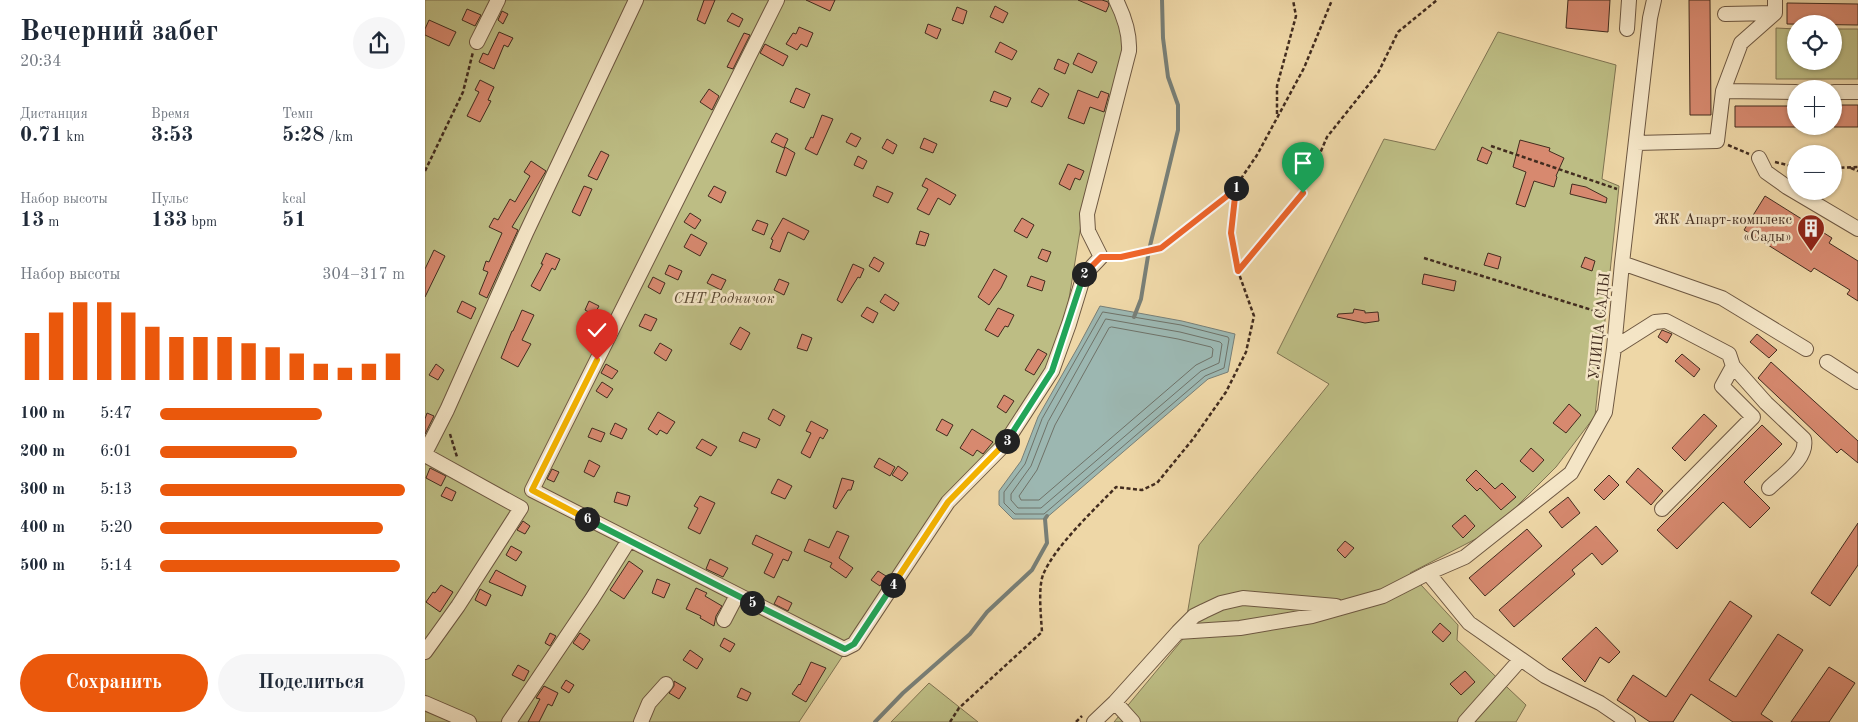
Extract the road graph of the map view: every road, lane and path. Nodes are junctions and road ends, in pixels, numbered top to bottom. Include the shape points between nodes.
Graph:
1 (498, 0) edge
2 (636, 0) edge
3 (777, 0) edge
4 (1116, 0) edge
5 (1293, 0) edge
6 (1332, 0) edge
7 (1437, 0) edge
8 (1629, 0) edge
9 (1654, 0) edge
10 (1775, 7) edge
11 (1725, 14) dead end
12 (1627, 29) dead end
13 (477, 42) joint
14 (1723, 91) junction
15 (1787, 92) edge
16 (1842, 92) edge
17 (1858, 92) edge
18 (1277, 116) junction
19 (1636, 143) junction
20 (1491, 146) dead end
21 (1759, 158) dead end
22 (1858, 167) edge
23 (1842, 168) edge
24 (1851, 168) junction
25 (425, 171) edge
26 (1858, 172) edge
27 (1236, 186) junction
28 (1631, 193) junction
29 (1858, 229) edge
30 (1101, 257) junction
31 (1424, 258) dead end
32 (1622, 262) junction
33 (1238, 271) junction
34 (1616, 318) junction
35 (1614, 348) junction
36 (1806, 349) dead end
37 (1827, 362) dead end
38 (1733, 366) junction
39 (1858, 382) edge
40 (1766, 403) junction
41 (447, 410) junction
42 (1753, 416) junction
43 (425, 454) edge
44 (461, 460) dead end
45 (1769, 488) dead end
46 (1662, 509) dead end
47 (629, 540) junction
48 (1428, 573) junction
49 (737, 595) junction
50 (1349, 607) junction
51 (724, 620) dead end
52 (1177, 632) junction
53 (425, 652) edge
54 (1520, 660) junction
55 (666, 684) dead end
56 (1115, 702) junction
57 (425, 703) edge
58 (469, 722) edge
59 (509, 722) edge
60 (641, 722) edge
61 (950, 722) edge
62 (1093, 722) edge
63 (1133, 722) edge
64 (1465, 722) edge
65 (1628, 722) edge

1 - 13 street
2 - 41 street
3 - 47 street via 532,490
4 - 30 street via 1124,16 1129,51 1087,214 1088,231
5 - 18 path via 1296,16 1277,86
6 - 18 path via 1304,68
7 - 33 path via 1398,32 1378,73 1327,137 1303,193
8 - 12 street
9 - 19 street, УЛИЦА САДЫ
10 - 11 street
10 - 14 street via 1741,43
13 - 25 path via 463,92
14 - 15 street
14 - 19 street via 1717,142
16 - 17 street
18 - 27 path
19 - 28 street, УЛИЦА САДЫ
20 - 28 path
21 - 29 street via 1766,172
22 - 24 path
23 - 24 path
24 - 26 path
27 - 30 path via 1161,248 1121,257
27 - 33 path via 1231,233
28 - 32 street, УЛИЦА САДЫ
30 - 49 street via 1084,275 1047,379 1004,445 948,502 854,644 845,649
31 - 34 path
32 - 34 street, УЛИЦА САДЫ
32 - 36 street via 1723,298
33 - 61 path via 1254,316 1246,352 1226,392 1157,483 1142,490 1116,486 1077,528 1052,558 1043,576 1042,632 959,708
34 - 35 street, УЛИЦА САДЫ
35 - 38 street via 1655,322 1666,321 1729,354
35 - 48 street, УЛИЦА САДЫ via 1605,412 1571,473 1465,557
37 - 39 street
38 - 40 street
38 - 42 street via 1722,386
40 - 42 street
40 - 45 street via 1804,439 1806,447 1803,455
41 - 43 street
41 - 44 path via 450,438 456,456
42 - 46 street
43 - 53 street via 521,508
47 - 49 street
47 - 59 street
48 - 50 street, УЛИЦА САДЫ via 1383,596
48 - 54 street via 1469,623
49 - 51 street
50 - 52 street, УЛИЦА САДЫ via 1240,628
50 - 52 street via 1243,598 1221,603 1194,616
52 - 56 street
54 - 64 street
54 - 65 street via 1600,703
55 - 60 street via 649,703
56 - 62 street
56 - 63 street
57 - 58 street

